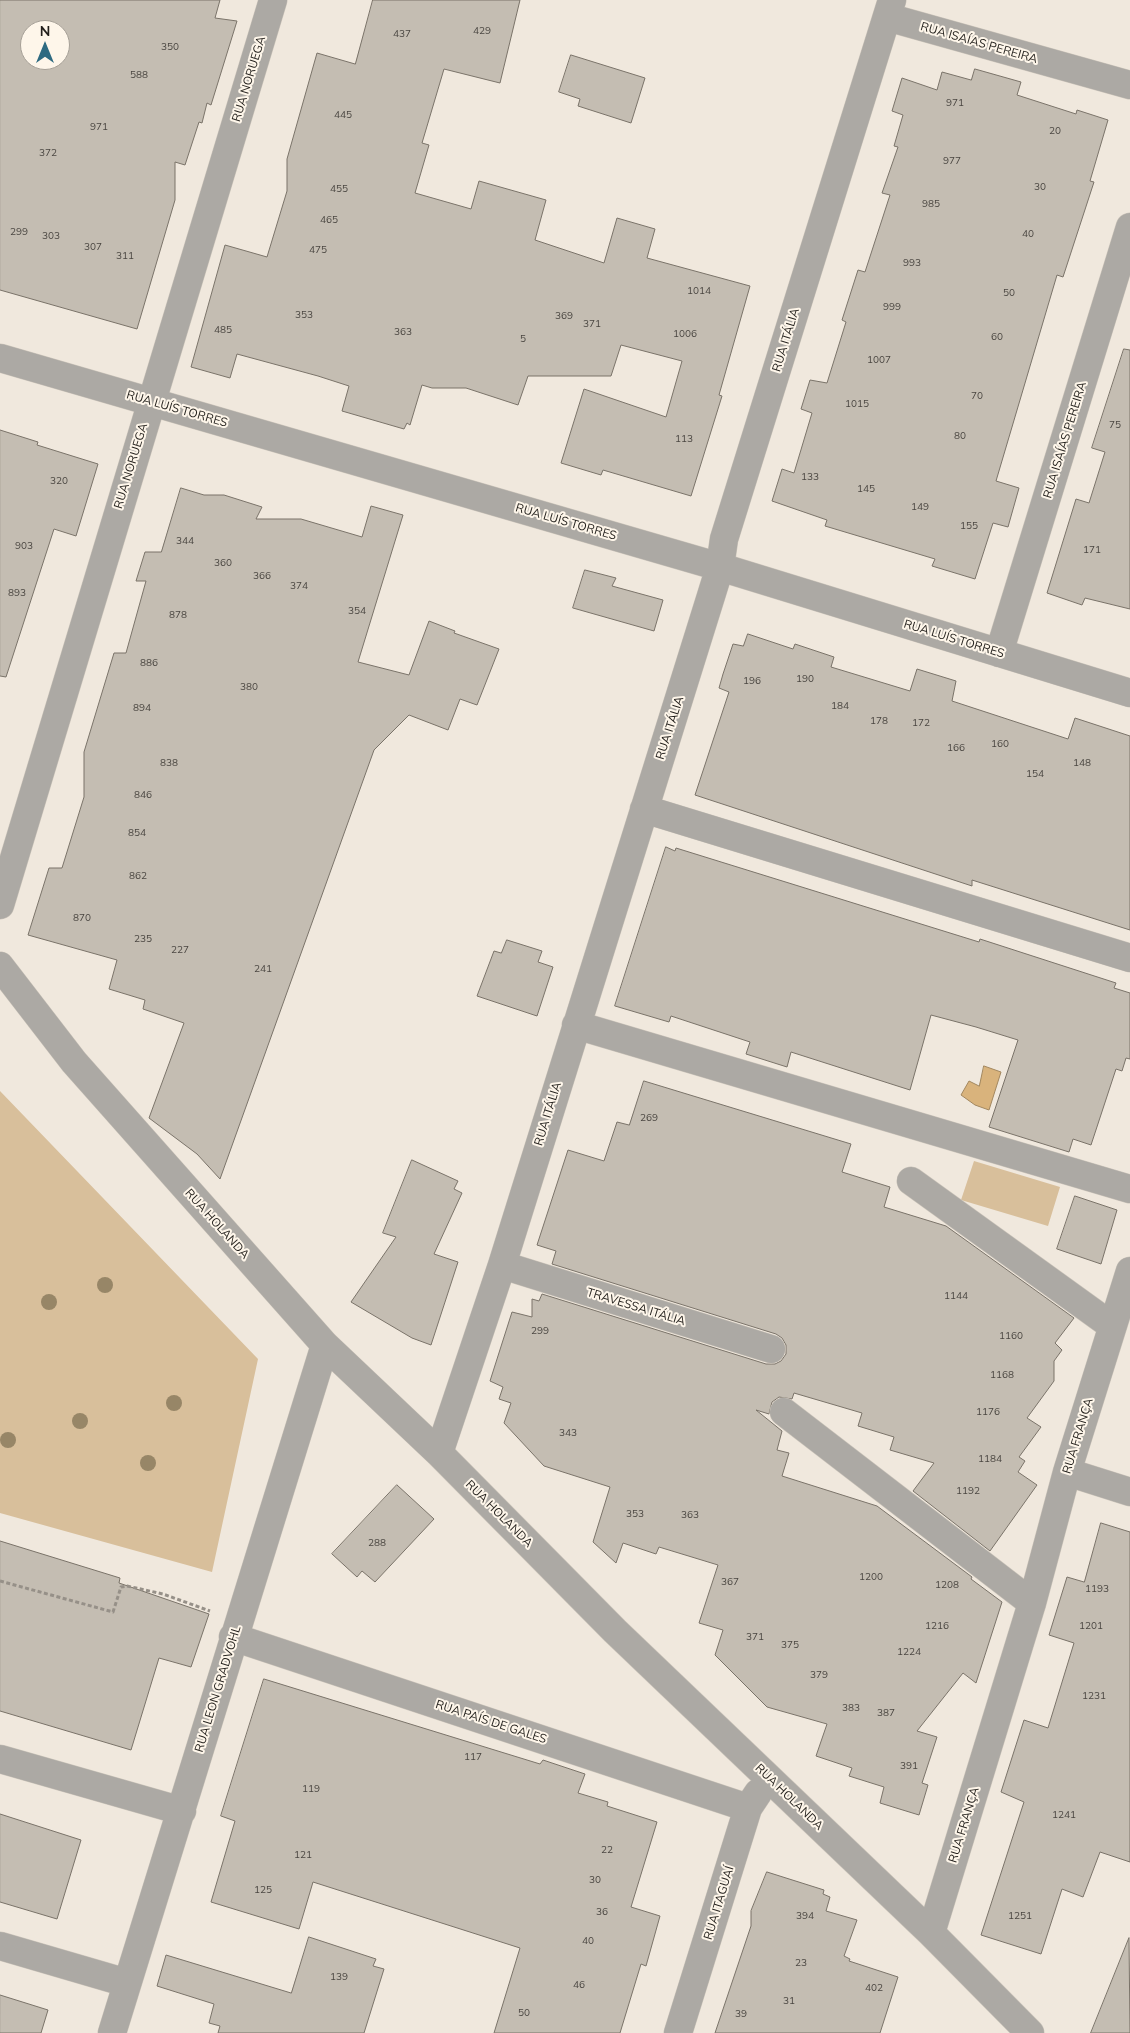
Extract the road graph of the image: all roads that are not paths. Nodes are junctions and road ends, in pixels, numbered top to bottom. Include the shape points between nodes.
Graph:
1 (273, 0) edge
2 (889, 9) edge
3 (1130, 85) edge
4 (1130, 226) edge
5 (0, 358) edge
6 (150, 401) junction
7 (720, 567) junction
8 (999, 653) junction
9 (1130, 693) edge
10 (644, 809) junction
11 (0, 905) edge
12 (1130, 958) edge
13 (0, 966) edge
14 (576, 1024) junction
15 (911, 1181) dead end
16 (1130, 1189) edge
17 (502, 1265) junction
18 (1130, 1271) edge
19 (1112, 1326) junction
20 (325, 1345) junction
21 (771, 1349) dead end
22 (784, 1412) dead end
23 (439, 1453) junction
24 (1067, 1472) junction
25 (1130, 1492) edge
26 (1032, 1603) junction
27 (236, 1629) junction
28 (0, 1760) edge
29 (768, 1777) junction
30 (748, 1808) junction
31 (182, 1811) junction
32 (931, 1933) junction
33 (0, 1946) edge
34 (127, 1983) junction
35 (112, 2033) edge
36 (678, 2033) edge
37 (1030, 2033) edge

1 - 6 street, RUA NORUEGA
2 - 3 street, RUA ISAÍAS PEREIRA
2 - 7 street, RUA ITÁLIA via 724,539
4 - 8 street, RUA ISAÍAS PEREIRA
5 - 6 street, RUA LUÍS TORRES
6 - 7 street, RUA LUÍS TORRES
6 - 11 street, RUA NORUEGA
7 - 8 street, RUA LUÍS TORRES
7 - 10 street, RUA ITÁLIA
8 - 9 street, RUA LUÍS TORRES
10 - 12 street
10 - 14 street, RUA ITÁLIA
13 - 20 street, RUA HOLANDA via 74,1062
14 - 16 street
14 - 17 street, RUA ITÁLIA
15 - 19 street
17 - 21 street, TRAVESSA ITÁLIA
17 - 23 street, RUA ITÁLIA
18 - 19 street, RUA FRANÇA
19 - 24 street, RUA FRANÇA
20 - 23 street, RUA HOLANDA
20 - 27 street, RUA LEON GRADVOHL
22 - 26 street
23 - 29 street, RUA HOLANDA via 616,1631
24 - 25 street
24 - 26 street, RUA FRANÇA
26 - 32 street, RUA FRANÇA
27 - 30 street, RUA PAÍS DE GALES
27 - 31 street, RUA LEON GRADVOHL
28 - 31 street
29 - 30 street, RUA ITAGUAÍ
29 - 32 street, RUA HOLANDA
30 - 36 street, RUA ITAGUAÍ
31 - 34 street, RUA LEON GRADVOHL
32 - 37 street, RUA HOLANDA
33 - 34 street
34 - 35 street, RUA LEON GRADVOHL

